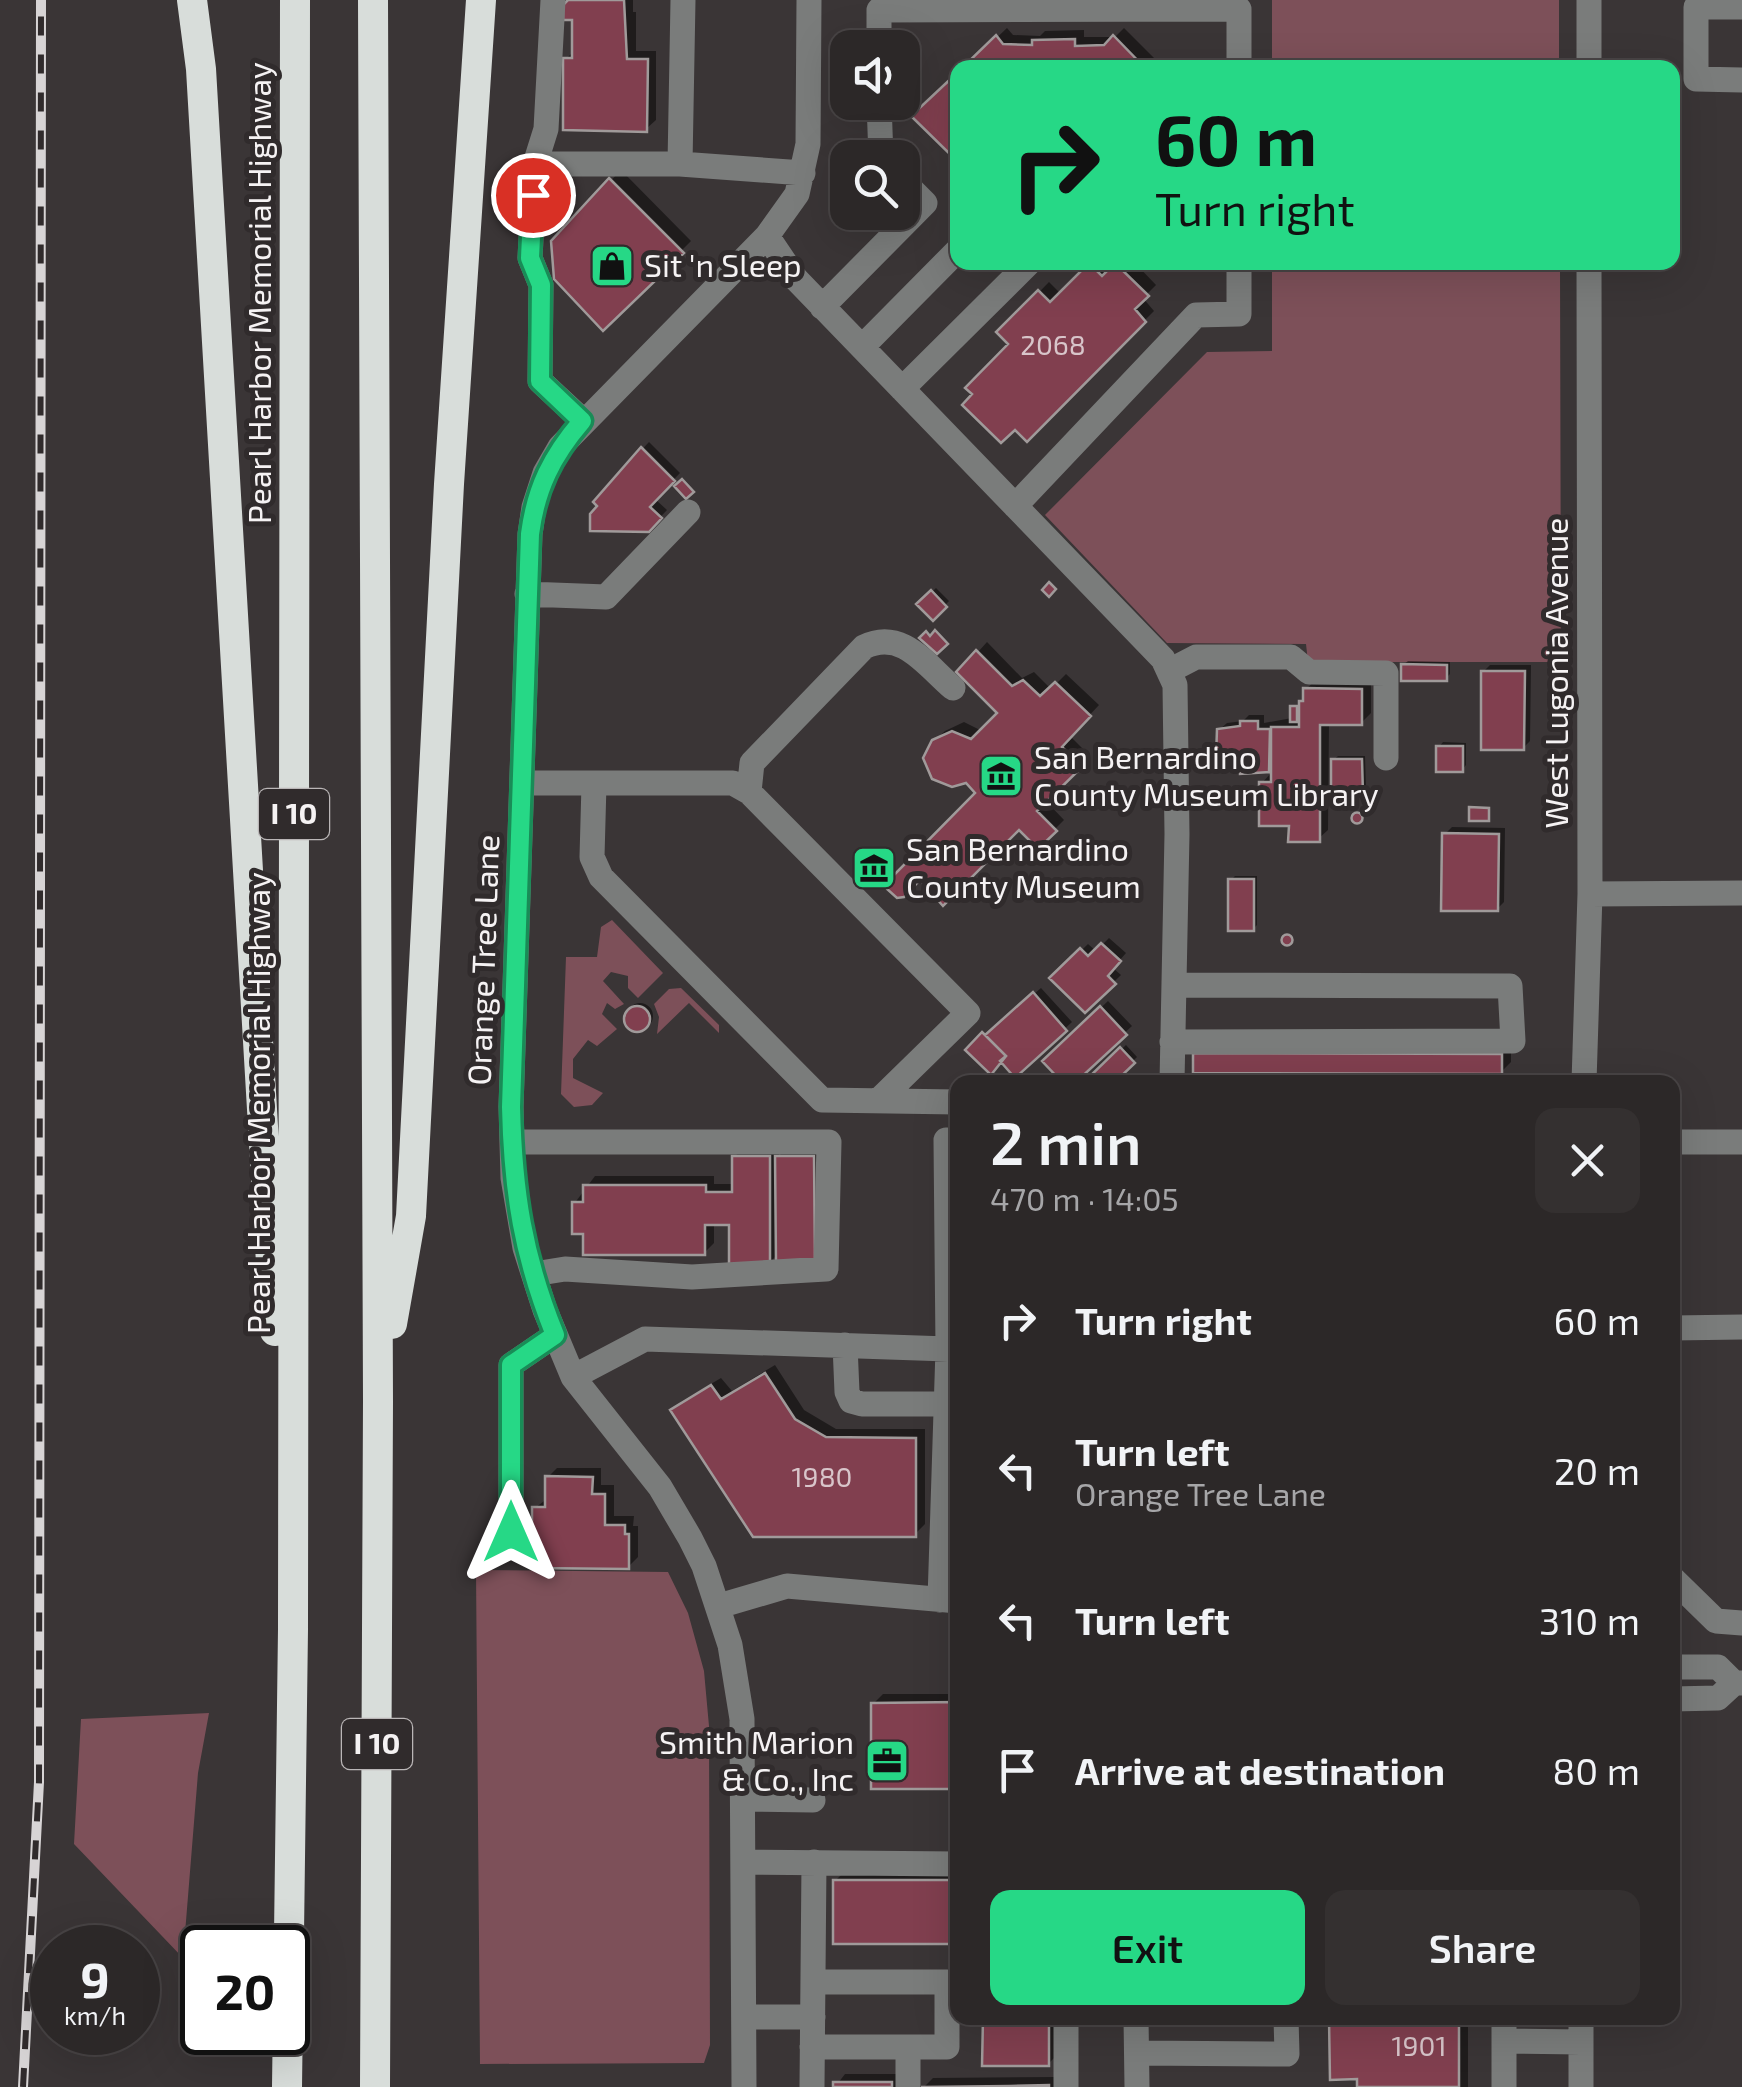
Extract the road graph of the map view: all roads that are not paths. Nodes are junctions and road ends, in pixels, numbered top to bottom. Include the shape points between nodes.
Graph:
1 (192, 0) edge
2 (295, 0) edge
3 (373, 0) edge
4 (481, 0) edge
5 (552, 0) edge
6 (683, 0) edge
7 (809, 0) edge
8 (1589, 0) edge
9 (1239, 4) edge
10 (1054, 5) edge
11 (1742, 7) edge
12 (879, 30) edge
13 (1239, 60) edge
14 (1589, 60) edge
15 (1742, 80) edge
16 (535, 164) junction
17 (680, 164) junction
18 (803, 173) junction
19 (897, 230) edge
20 (767, 236) junction
21 (950, 258) edge
22 (1022, 270) edge
23 (1239, 270) edge
24 (1589, 270) edge
25 (822, 306) junction
26 (862, 348) junction
27 (902, 389) junction
28 (582, 421) junction
29 (1014, 506) junction
30 (688, 512) dead end
31 (528, 594) junction
32 (1168, 671) junction
33 (953, 688) dead end
34 (1386, 758) dead end
35 (522, 783) junction
36 (594, 784) junction
37 (749, 792) junction
38 (1742, 893) edge
39 (1590, 894) junction
40 (1175, 985) junction
41 (1172, 1042) junction
42 (1172, 1075) edge
43 (1584, 1075) edge
44 (878, 1101) junction
45 (950, 1102) edge
46 (950, 1140) edge
47 (512, 1142) junction
48 (1680, 1142) edge
49 (1742, 1142) edge
50 (534, 1274) junction
51 (1680, 1328) edge
52 (1742, 1328) edge
53 (555, 1335) junction
54 (846, 1345) junction
55 (948, 1349) junction
56 (572, 1377) junction
57 (378, 1400) junction
58 (946, 1404) junction
59 (511, 1532) dead end
60 (1680, 1586) edge
61 (949, 1601) edge
62 (719, 1606) junction
63 (1742, 1623) edge
64 (294, 1629) junction
65 (1700, 1667) junction
66 (1680, 1668) edge
67 (1738, 1682) edge
68 (1700, 1698) junction
69 (1680, 1699) edge
70 (743, 1799) junction
71 (813, 1800) dead end
72 (743, 1862) junction
73 (814, 1862) junction
74 (950, 1864) edge
75 (812, 1982) junction
76 (744, 2018) junction
77 (812, 2018) junction
78 (1066, 2025) edge
79 (1136, 2025) edge
80 (1286, 2025) edge
81 (1504, 2029) edge
82 (1581, 2030) edge
83 (812, 2047) junction
84 (908, 2047) junction
85 (1137, 2053) junction
86 (287, 2087) edge
87 (375, 2087) edge
88 (744, 2087) edge
89 (812, 2087) edge
90 (908, 2087) edge
91 (1066, 2087) edge
92 (1137, 2087) edge
93 (1504, 2087) edge
94 (1581, 2087) edge

1 - 64 highway
2 - 64 highway, Pearl Harbor Memorial Highway / I 10
3 - 57 highway, I 10
4 - 57 highway via 411,1216
5 - 16 street via 546,129
6 - 17 street
7 - 18 street, Orange Tree Lane
8 - 14 street
9 - 10 street
9 - 13 street
10 - 12 street via 880,10
11 - 15 street via 1696,7 1696,80
16 - 17 street
16 - 28 street via 530,258 541,285 540,381
17 - 18 street
18 - 20 street, Orange Tree Lane via 797,194
19 - 25 street
20 - 25 street
20 - 28 street, Orange Tree Lane
21 - 26 street
22 - 27 street
23 - 29 street via 1238,314 1196,315
24 - 39 street, West Lugonia Avenue
25 - 26 street
26 - 27 street
27 - 29 street
28 - 31 street, Orange Tree Lane via 545,472 534,507
29 - 32 street via 1163,658
30 - 31 street via 606,597
31 - 35 street, Orange Tree Lane
32 - 34 street via 1196,657 1291,656 1309,672 1386,673
32 - 40 street via 1175,685
33 - 37 street via 905,646 878,640 864,647 752,763
35 - 36 street
35 - 47 street, Orange Tree Lane
36 - 37 street via 732,783
36 - 44 street via 592,857 601,877 822,1100
37 - 44 street via 968,1013
38 - 39 street
39 - 43 street, West Lugonia Avenue
40 - 41 street
40 - 41 street via 1510,986 1513,1041
41 - 42 street
44 - 45 street
46 - 55 street
47 - 50 street, Orange Tree Lane
47 - 50 street via 829,1142 826,1269 692,1277 566,1269
48 - 49 street
50 - 53 street, Orange Tree Lane
51 - 52 street
53 - 56 street, Orange Tree Lane
53 - 59 street via 511,1365
54 - 55 street
54 - 56 street via 645,1339
54 - 58 street via 851,1400
55 - 58 street
56 - 62 street, Orange Tree Lane via 660,1487
57 - 87 highway, I 10
58 - 61 street
60 - 63 street via 1716,1621
61 - 62 street via 787,1586
62 - 70 street, Orange Tree Lane via 738,1684
64 - 86 highway, Pearl Harbor Memorial Highway / I 10
65 - 66 street
65 - 67 street via 1718,1667
65 - 68 street
67 - 68 street via 1718,1698
68 - 69 street
70 - 71 street
70 - 72 street, Orange Tree Lane
72 - 73 street
72 - 76 street, Orange Tree Lane
73 - 74 street
73 - 75 street
75 - 77 street
75 - 84 street via 947,1982 947,2047
76 - 77 street
76 - 88 street, Orange Tree Lane
77 - 83 street
78 - 91 street
79 - 85 street
80 - 85 street via 1286,2054
81 - 82 street
81 - 93 street
82 - 94 street
83 - 84 street
83 - 89 street
84 - 90 street
85 - 92 street

